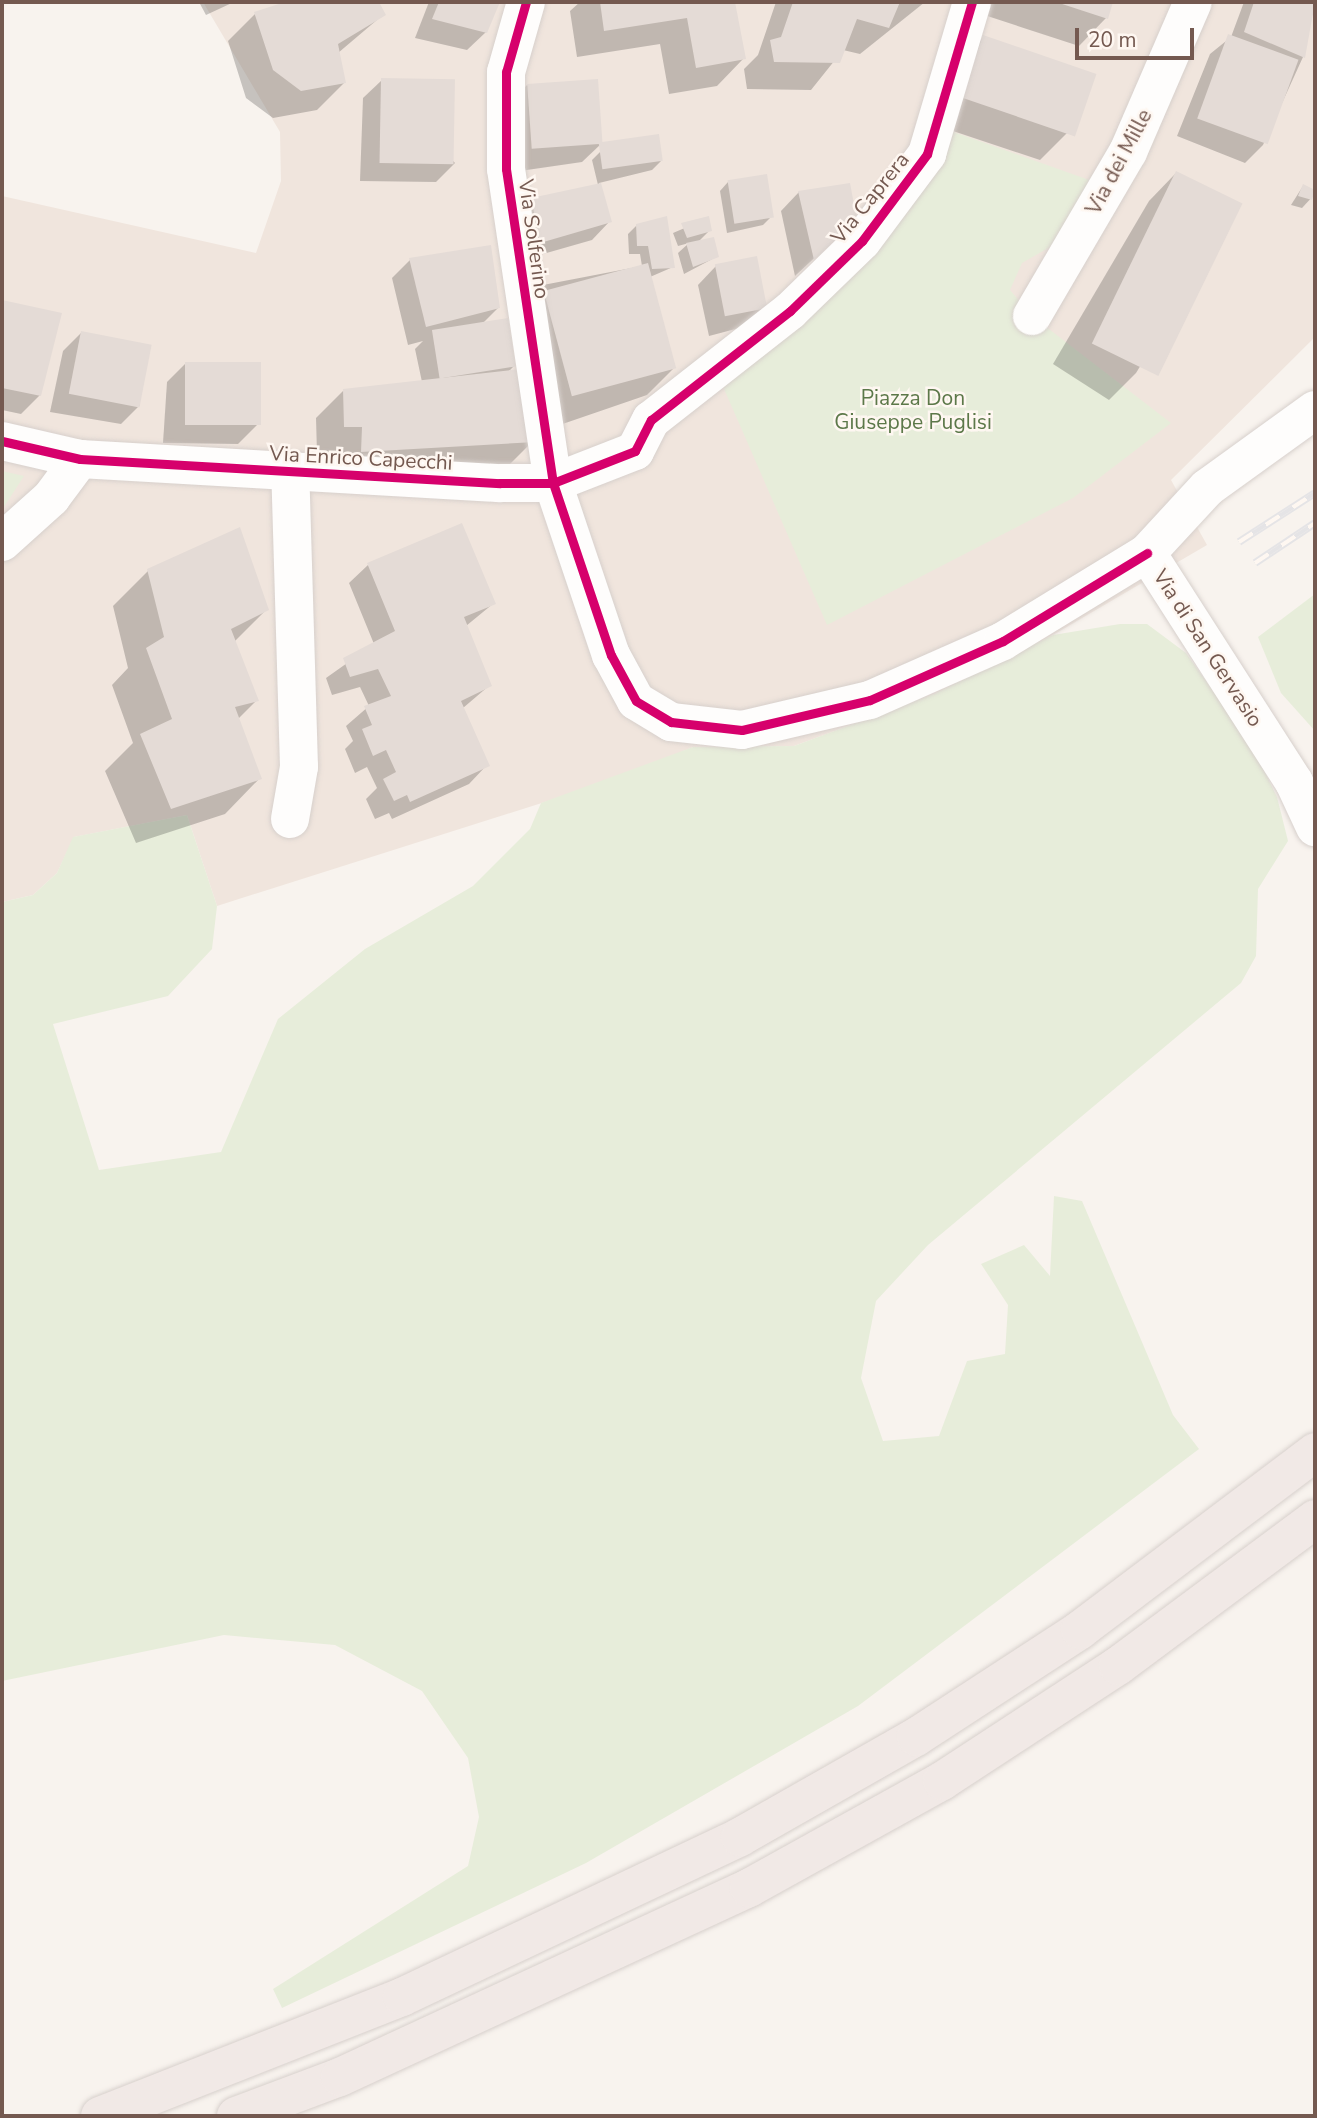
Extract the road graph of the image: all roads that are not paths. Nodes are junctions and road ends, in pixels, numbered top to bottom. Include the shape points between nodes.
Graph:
1 (526, 2) edge
2 (972, 2) edge
3 (1193, 2) edge
4 (1032, 316) dead end
5 (686, 393) joint
6 (1315, 410) edge
7 (2, 441) edge
8 (80, 459) junction
9 (290, 472) junction
10 (553, 483) junction
11 (2, 542) edge
12 (1147, 553) junction
13 (290, 818) dead end
14 (1315, 827) edge
15 (1315, 1452) edge
16 (1315, 1519) edge
17 (100, 2116) edge
18 (236, 2116) edge

1 - 10 street, Via Solferino via 506,72 506,169
2 - 5 street, Via Caprera via 927,154 862,241 790,311
3 - 4 street, Via dei Mille via 1128,152
5 - 10 street, Via Enrico Capecchi via 651,420 635,451
6 - 12 street, Via di San Gervasio via 1207,488
7 - 8 street, Via Enrico Capecchi
8 - 9 street, Via Enrico Capecchi
8 - 11 street via 51,498
9 - 10 street, Via Enrico Capecchi
9 - 13 street via 299,767
10 - 12 street, Via Solferino via 622,680 654,713 699,729 775,727 918,681 1003,641
12 - 14 street, Via di San Gervasio via 1294,782
15 - 17 highway via 1233,1520 1080,1630 927,1730 740,1837 402,1997
16 - 18 highway via 1118,1666 942,1781 749,1888 340,2077

